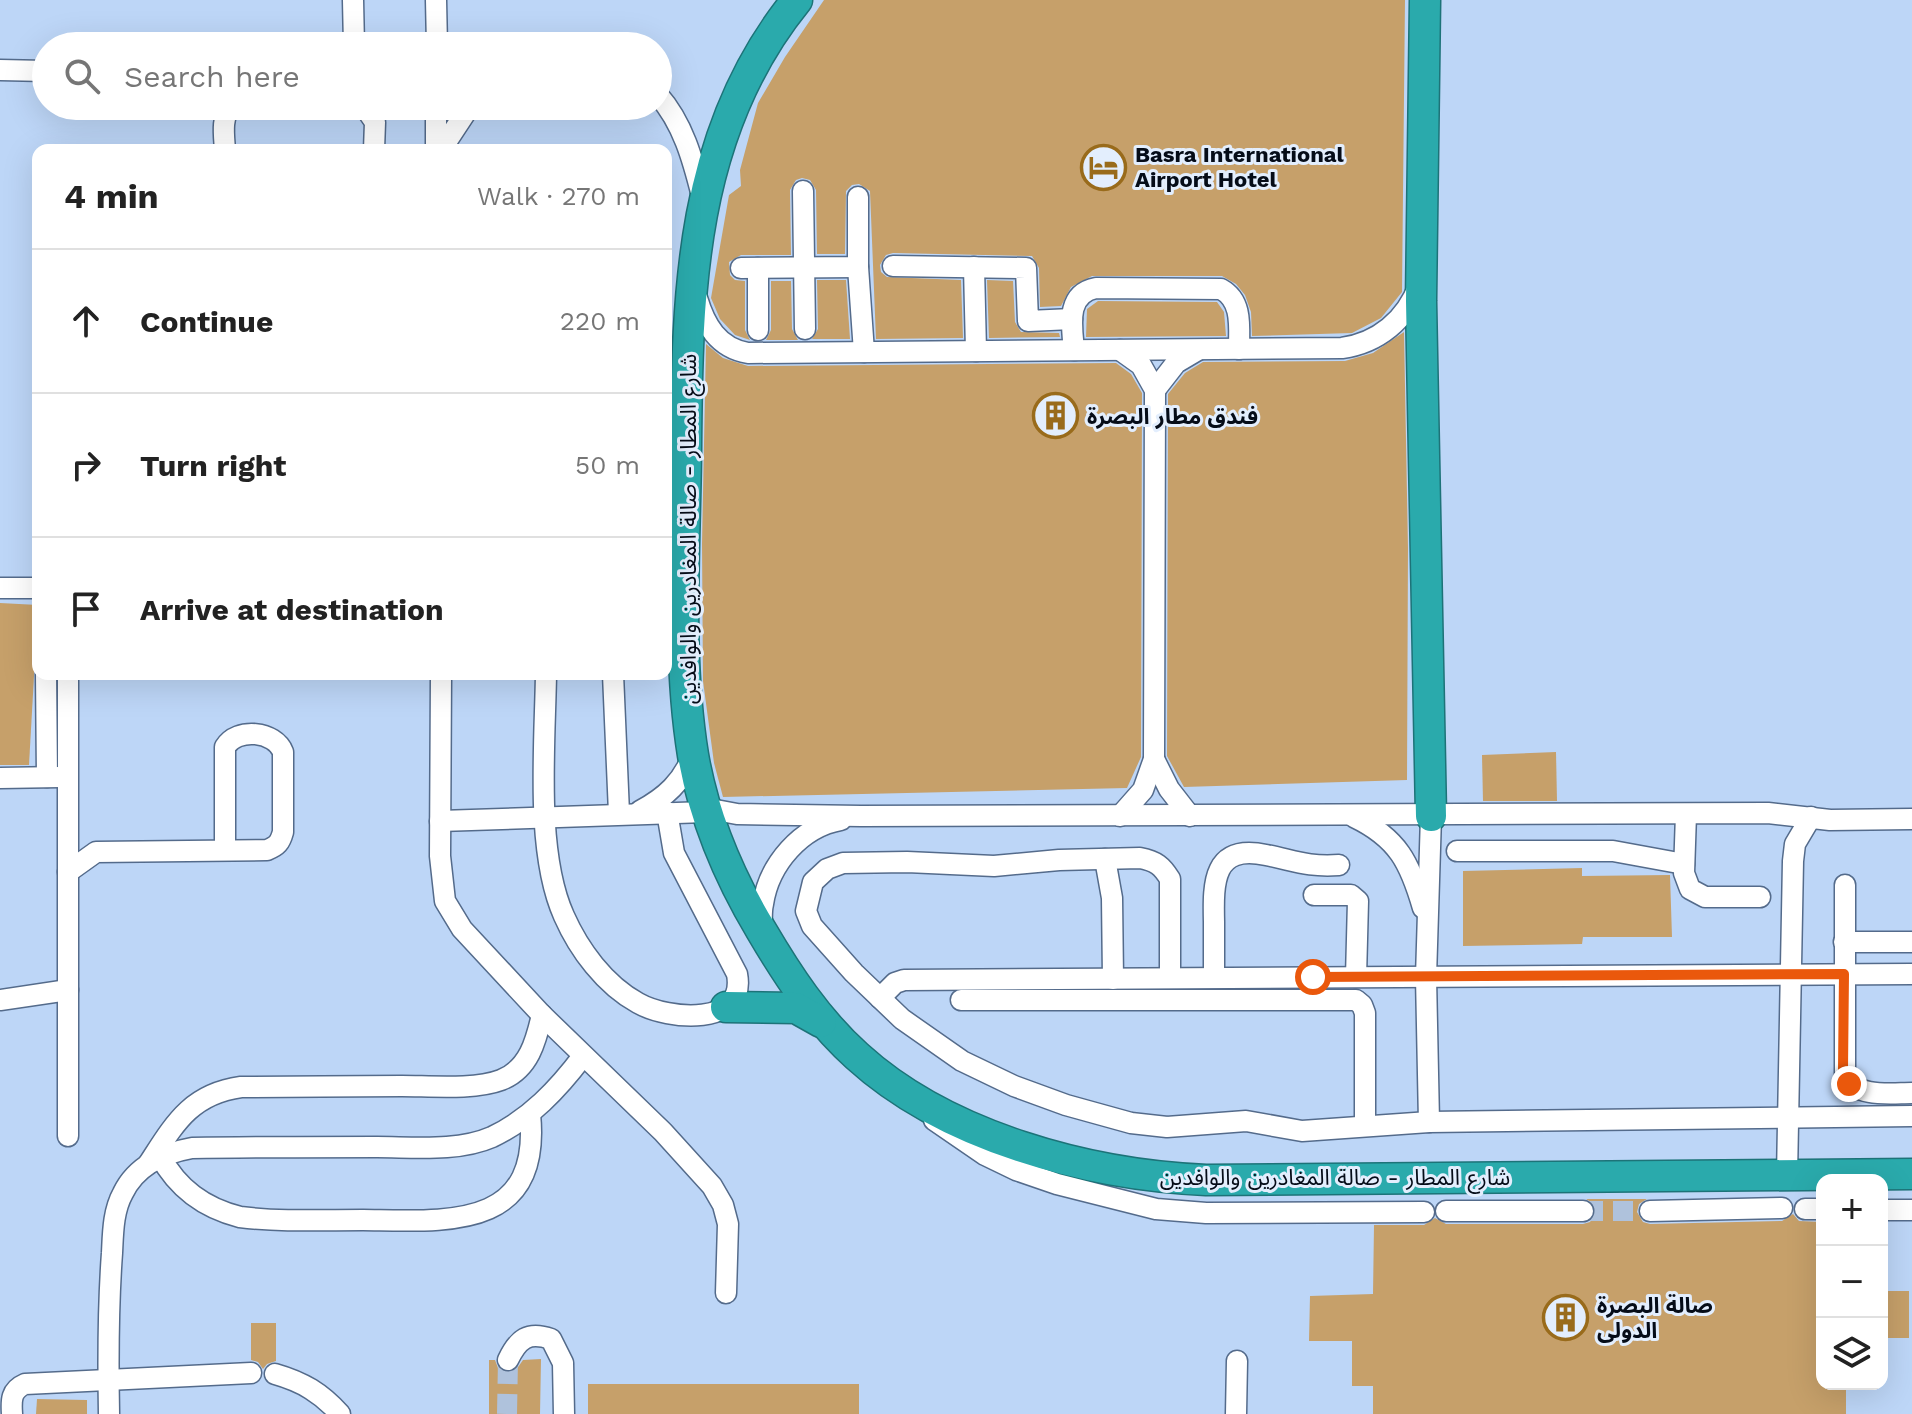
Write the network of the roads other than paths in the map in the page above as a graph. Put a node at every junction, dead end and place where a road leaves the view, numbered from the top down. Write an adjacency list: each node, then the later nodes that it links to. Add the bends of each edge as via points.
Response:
1 (353, 0): 5 (lane)
2 (436, 0): 6 (lane)
3 (797, 0): 20 (highway, شارع المطار - صالة المغادرين والوافدين, via 746,77 727,119)
4 (1425, 0): 26 (highway)
5 (354, 32)
6 (437, 32)
7 (0, 70): 8 (lane)
8 (32, 71)
9 (672, 110): 20 (lane)
10 (224, 120): 14 (lane)
11 (374, 120): 15 (lane)
12 (437, 120): 16 (lane)
13 (460, 120): 17 (lane)
14 (225, 144)
15 (374, 144)
16 (439, 144)
17 (443, 144)
18 (803, 191): 24 (lane)
19 (858, 197): 22 (lane)
20 (703, 201): 25 (highway, شارع المطار - صالة المغادرين والوافدين)
21 (893, 266): 23 (lane)
22 (858, 267): 24 (lane); 35 (lane)
23 (974, 267): 27 (lane, via 1026,268 1028,321); 34 (lane)
24 (804, 268): 28 (lane); 29 (lane, via 750,268)
25 (693, 278): 35 (lane, via 705,323 737,351); 44 (highway, شارع المطار - صالة المغادرين والوافدين, via 686,363 684,631)
26 (1421, 279): 31 (lane, via 1399,319 1364,344); 57 (highway)
27 (1072, 319): 31 (lane, via 1077,299 1089,289 1221,289 1237,306); 32 (lane)
28 (805, 329)
29 (758, 330)
30 (1199, 349): 31 (lane); 33 (lane); 36 (lane, via 1176,363)
31 (1239, 349)
32 (1074, 350): 33 (lane); 34 (lane)
33 (1120, 350): 36 (lane, via 1141,365)
34 (976, 351): 35 (lane)
35 (864, 352)
36 (1155, 390): 45 (lane)
37 (0, 588): 38 (lane)
38 (32, 588)
39 (46, 680): 46 (lane)
40 (68, 680): 47 (lane)
41 (441, 680): 61 (lane)
42 (546, 680): 58 (lane)
43 (614, 680): 51 (lane)
44 (693, 755): 49 (highway, شارع المطار - صالة المغادرين والوافدين); 51 (lane, via 673,790)
45 (1154, 759): 54 (lane, via 1143,790); 55 (lane)
46 (47, 777): 47 (lane); 48 (lane)
47 (68, 777): 62 (lane)
48 (0, 778)
49 (706, 810): 50 (lane); 53 (lane); 74 (highway, شارع المطار - صالة المغادرين والوافدين, via 731,876)
50 (667, 812): 51 (lane); 89 (lane, via 674,853 737,974 735,998)
51 (629, 813): 58 (lane)
52 (1686, 814): 57 (lane); 59 (lane); 67 (lane)
53 (861, 816): 54 (lane); 74 (lane, via 833,821 786,853 762,904)
54 (1120, 816): 55 (lane)
55 (1190, 816): 56 (lane)
56 (1350, 816): 57 (lane); 73 (lane, via 1374,827 1402,855)
57 (1431, 816): 73 (lane)
58 (545, 817): 61 (lane); 89 (lane, via 555,894 571,931 602,974 639,1004 657,1010 696,1015)
59 (1811, 817): 60 (lane); 79 (lane, via 1795,844)
60 (1912, 819)
61 (440, 821): 90 (lane, via 442,884 452,915)
62 (68, 829): 65 (lane); 69 (lane)
63 (225, 850): 63 (lane, via 267,850 281,841 283,752 272,736 242,735 225,747); 65 (lane)
64 (1457, 851): 67 (lane, via 1613,851)
65 (96, 852): 69 (lane)
66 (1105, 859): 82 (lane, via 1153,860 1164,868 1170,879); 84 (lane, via 1111,884); 86 (lane, via 994,866 860,862 827,869 808,896 812,926)
67 (1684, 864): 72 (lane, via 1686,881 1697,894)
68 (1339, 865): 83 (lane, via 1299,865 1255,853 1221,865 1214,885)
69 (68, 872): 85 (lane)
70 (1845, 885): 75 (lane)
71 (1314, 895): 80 (lane, via 1351,895 1358,901)
72 (1760, 897)
73 (1428, 928): 81 (lane)
74 (762, 933): 91 (highway, شارع المطار - صالة المغادرين والوافدين, via 790,978)
75 (1844, 942): 76 (lane); 77 (lane)
76 (1912, 942)
77 (1844, 974): 78 (lane); 79 (lane); 94 (lane, via 1849,1084 1863,1091)
78 (1912, 974)
79 (1790, 975): 81 (lane); 97 (lane)
80 (1356, 977): 81 (lane); 83 (lane)
81 (1426, 977): 98 (lane)
82 (1170, 978): 83 (lane); 84 (lane)
83 (1214, 978)
84 (1113, 979): 86 (lane, via 904,980)
85 (68, 990): 87 (lane); 100 (lane)
86 (880, 998): 99 (lane, via 930,1039 988,1075 1131,1123 1167,1127 1246,1121 1302,1131)
87 (0, 1000)
88 (961, 1000): 99 (lane, via 1356,1000 1365,1013)
89 (726, 1007): 91 (highway, via 796,1008)
90 (542, 1015): 92 (lane); 101 (lane, via 530,1055 503,1079 435,1086 224,1089 194,1104)
91 (839, 1037): 93 (highway, شارع المطار - صالة المغادرين والوافدين)
92 (583, 1056): 95 (lane); 111 (lane, via 712,1186 728,1224)
93 (895, 1086): 103 (highway, شارع المطار - صالة المغادرين والوافدين, via 1014,1144 1111,1171 1162,1178); 110 (lane, via 940,1126 985,1155 1057,1184 1156,1209)
94 (1912, 1093)
95 (530, 1114): 101 (lane, via 470,1144 192,1148); 101 (lane, via 531,1153 515,1188 483,1211 447,1221 240,1217 192,1196)
96 (1912, 1116): 97 (lane)
97 (1787, 1118): 98 (lane); 103 (lane)
98 (1429, 1122): 99 (lane)
99 (1365, 1125)
100 (68, 1136)
101 (154, 1161): 116 (lane, via 132,1178 116,1209 107,1312)
102 (1912, 1174): 103 (highway, شارع المطار - صالة المغادرين والوافدين)
103 (1787, 1176)
104 (1782, 1208): 109 (lane)
105 (1888, 1210): 106 (lane)
106 (1912, 1210)
107 (1446, 1211): 108 (lane)
108 (1583, 1211)
109 (1650, 1211)
110 (1424, 1212)
111 (726, 1293)
112 (508, 1360): 120 (lane, via 524,1339 551,1339 563,1363)
113 (1237, 1361): 121 (lane)
114 (251, 1373): 116 (lane)
115 (275, 1374): 119 (lane, via 300,1381)
116 (109, 1380): 117 (lane, via 25,1384 12,1395); 118 (lane)
117 (12, 1414)
118 (109, 1414)
119 (340, 1414)
120 (564, 1414)
121 (1236, 1414)

